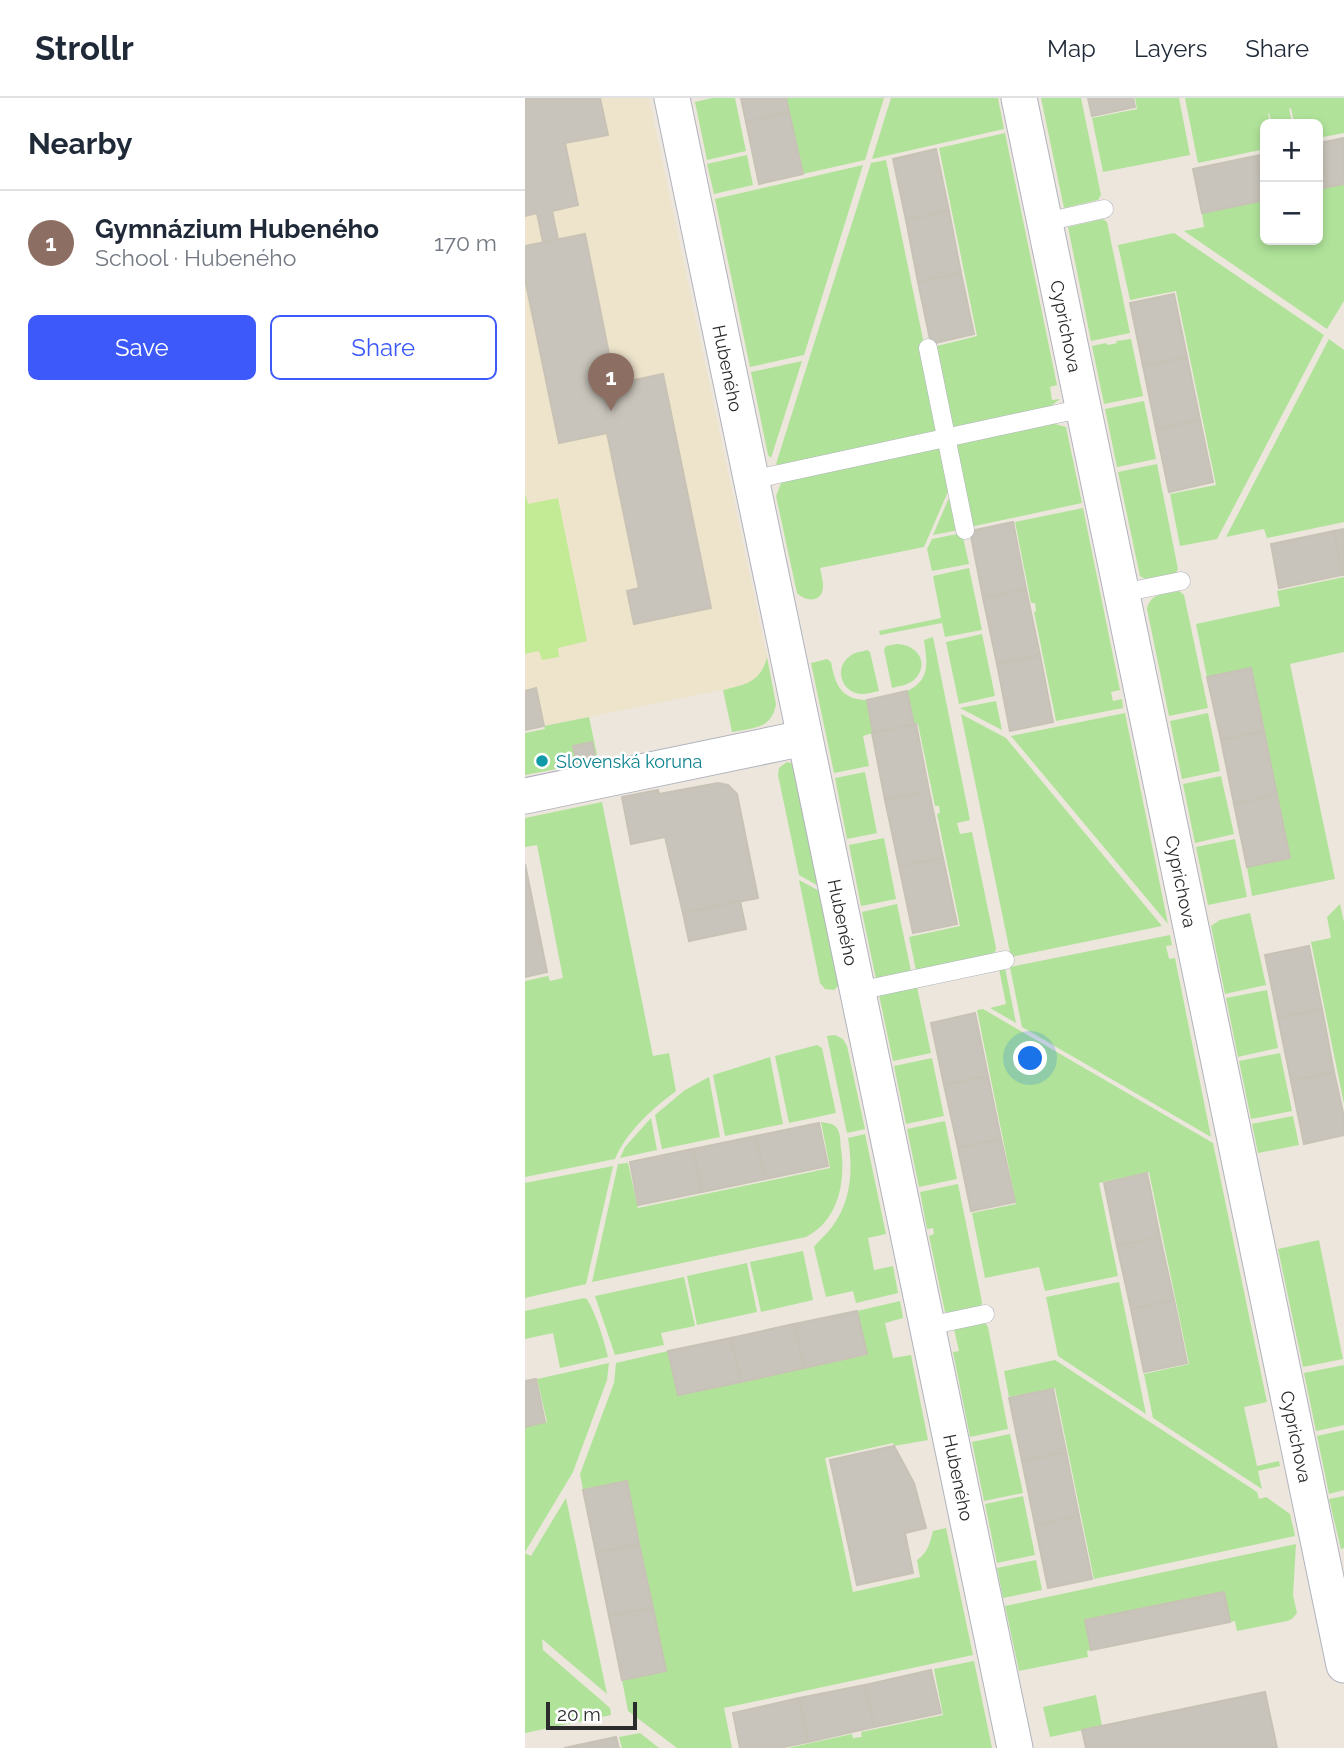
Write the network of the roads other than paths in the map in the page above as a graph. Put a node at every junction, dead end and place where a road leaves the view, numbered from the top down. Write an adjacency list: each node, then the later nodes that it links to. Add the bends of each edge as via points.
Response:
1 (672, 98): 8 (street, Hubeného)
2 (1020, 98): 4 (street, Cyprichova)
3 (1104, 209): 4 (lane)
4 (1045, 222): 6 (street, Cyprichova)
5 (928, 348): 7 (lane)
6 (1084, 408): 7 (lane); 11 (street, Cyprichova)
7 (946, 438): 8 (lane); 9 (lane)
8 (751, 480): 12 (street, Hubeného, via 788,615)
9 (964, 530)
10 (1181, 581): 11 (lane)
11 (1122, 593): 18 (street, Cyprichova)
12 (804, 738): 13 (street); 15 (street, Hubeného)
13 (525, 796)
14 (1005, 960): 15 (lane)
15 (857, 991): 17 (street, Hubeného)
16 (985, 1314): 17 (lane)
17 (928, 1326): 19 (street, Hubeného)
18 (1344, 1665)
19 (1015, 1748)

